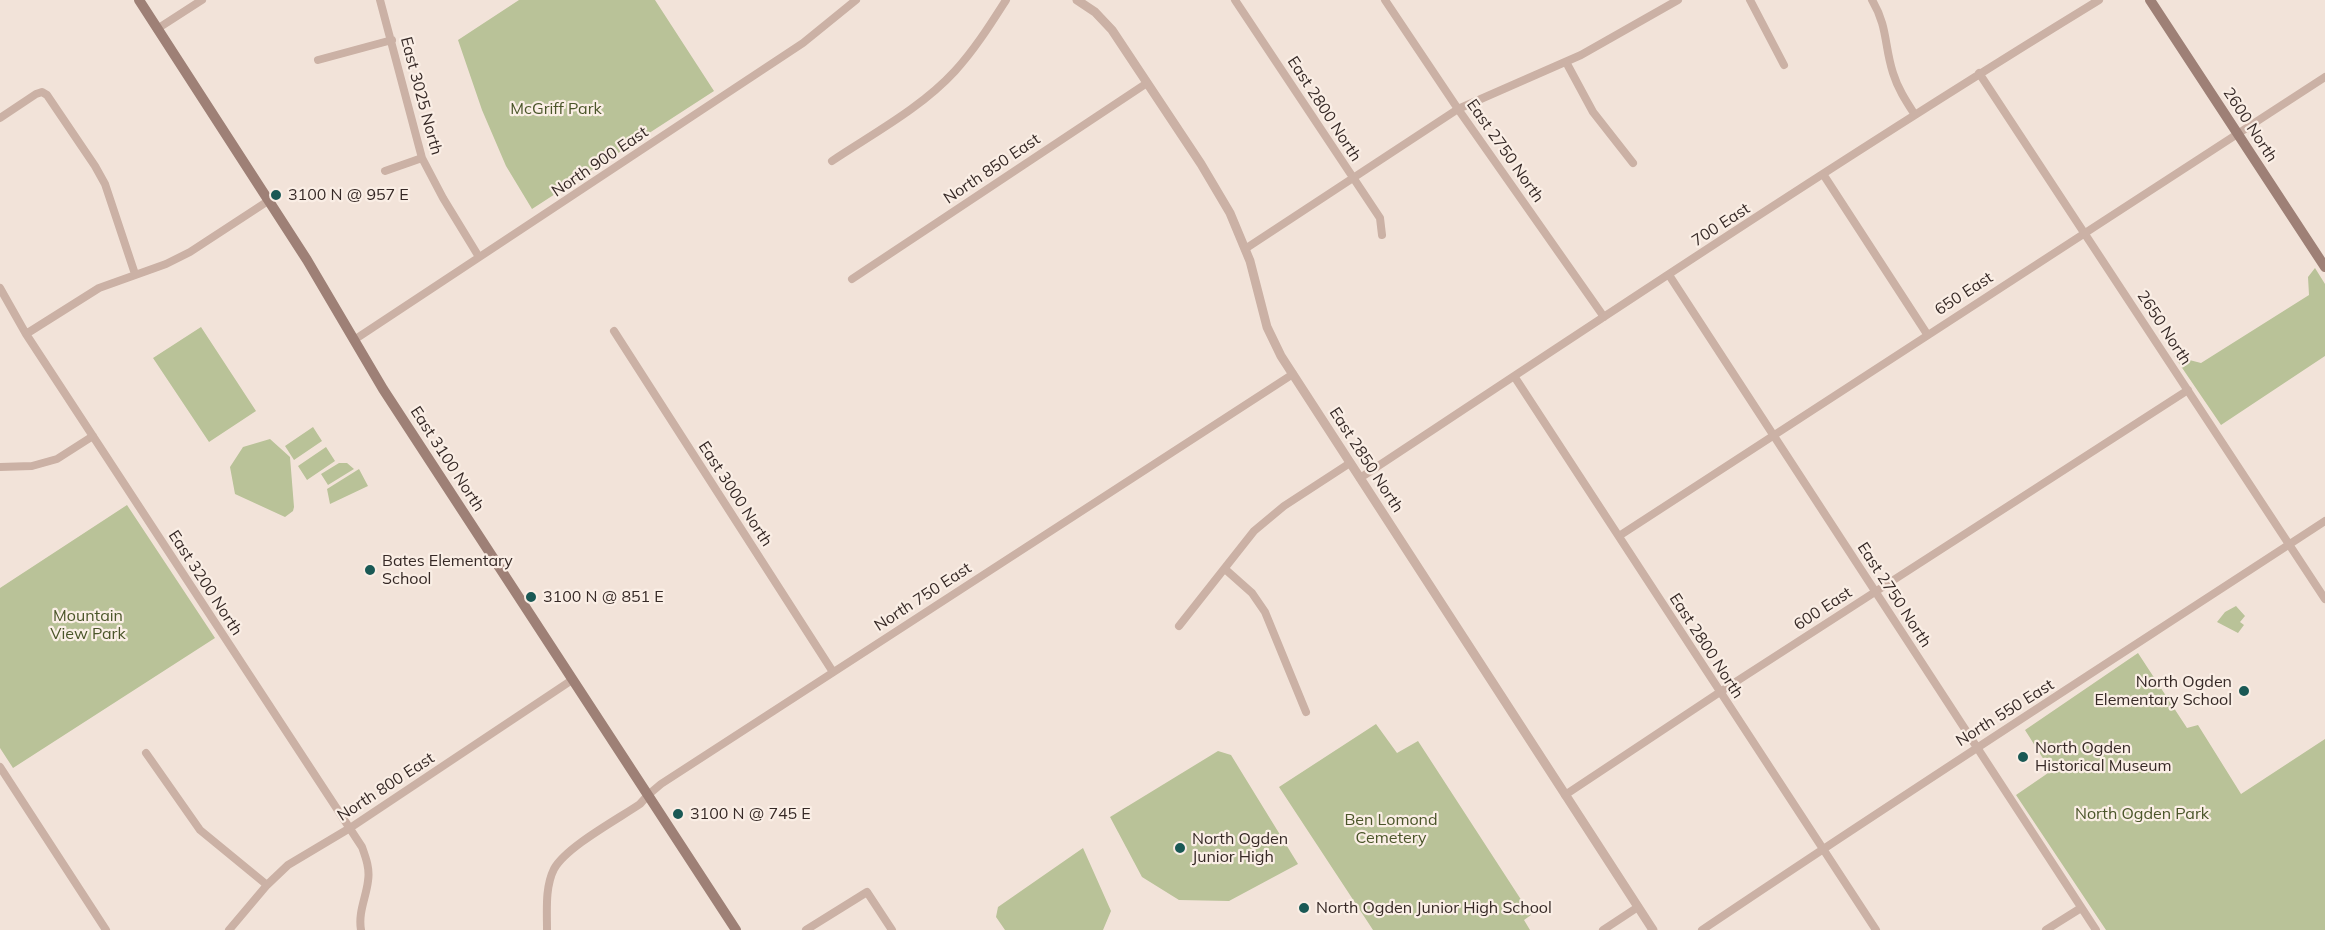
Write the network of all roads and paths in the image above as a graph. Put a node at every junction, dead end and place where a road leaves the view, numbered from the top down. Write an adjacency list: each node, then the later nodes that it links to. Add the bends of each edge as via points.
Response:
1 (139, 0): 14 (main road, East 3100 North)
2 (202, 0): 14 (street)
3 (380, 0): 15 (street, East 3025 North)
4 (856, 0): 36 (street, North 900 East, via 804,43)
5 (1006, 0): 27 (street, via 954,72 914,107)
6 (1077, 0): 21 (street, East 2850 North, via 1112,30)
7 (1235, 0): 31 (street, East 2800 North)
8 (1385, 0): 22 (street, East 2750 North)
9 (1678, 0): 17 (street)
10 (1750, 0): 18 (street)
11 (1872, 0): 23 (street, via 1884,26 1900,94)
12 (2099, 0): 19 (street, 700 East)
13 (2150, 0): 25 (main road, 2600 North)
14 (157, 29): 32 (main road, East 3100 North)
15 (392, 40): 16 (street); 26 (street, East 3025 North)
16 (318, 60)
17 (1566, 62): 22 (street); 28 (street, via 1593,112)
18 (1784, 65)
19 (1979, 73): 23 (street, 700 East); 33 (street, 2650 North)
20 (2325, 77): 25 (street, 650 East)
21 (1147, 82): 35 (street, East 2850 North, via 1214,183); 40 (street, North 850 East)
22 (1458, 109): 31 (street); 42 (street, East 2750 North)
23 (1915, 115): 30 (street, 700 East)
24 (0, 118): 38 (street, via 42,92 47,95 103,181)
25 (2237, 133): 33 (street, 650 East); 37 (main road, 2600 North)
26 (422, 158): 29 (street); 36 (street, East 3025 North)
27 (832, 161)
28 (1633, 164)
29 (386, 171)
30 (1823, 174): 39 (street, 700 East); 45 (street)
31 (1353, 177): 34 (street, East 2800 North, via 1380,218); 35 (street)
32 (268, 201): 38 (street, via 190,252); 46 (main road, East 3100 North)
33 (2084, 233): 45 (street, 650 East); 49 (street, 2650 North)
34 (1382, 236)
35 (1245, 249): 47 (street, East 2850 North, via 1271,337)
36 (480, 257): 46 (street, North 900 East)
37 (2325, 267)
38 (135, 274): 44 (street, via 91,292)
39 (1669, 275): 42 (street, 700 East); 50 (street, East 2750 North)
40 (852, 279)
41 (0, 288): 44 (street, East 3200 North)
42 (1604, 316): 48 (street, 700 East)
43 (614, 331): 62 (street, East 3000 North)
44 (26, 334): 51 (street, East 3200 North)
45 (1928, 334): 50 (street, 650 East)
46 (354, 340): 63 (main road, East 3100 North)
47 (1293, 374): 52 (street, East 2850 North); 62 (street, North 750 East)
48 (1514, 376): 54 (street, 700 East); 56 (street, East 2800 North)
49 (2188, 390): 57 (street, 2650 North); 59 (street, 600 East)
50 (1774, 434): 56 (street, 650 East); 59 (street, East 2750 North)
51 (93, 436): 53 (street, via 57,459 32,466); 71 (street, East 3200 North)
52 (1350, 463): 54 (street, East 2850 North); 58 (street, via 1284,506 1254,531)
53 (0, 467)
54 (1360, 478): 70 (street, East 2850 North)
55 (2325, 521): 57 (street, North 550 East)
56 (1619, 536): 64 (street, East 2800 North)
57 (2289, 545): 60 (street, 2650 North); 66 (street, North 550 East)
58 (1225, 569): 61 (street); 65 (street, via 1265,612)
59 (1875, 591): 64 (street, 600 East); 66 (street, East 2750 North)
60 (2325, 599)
61 (1179, 626)
62 (833, 672): 69 (street, North 750 East)
63 (572, 681): 69 (main road, East 3100 North); 71 (street, North 800 East)
64 (1720, 692): 70 (street, 600 East); 72 (street, East 2800 North)
65 (1306, 712)
66 (1977, 746): 72 (street, North 550 East); 75 (street, East 2750 North)
67 (146, 753): 73 (street, via 200,830)
68 (0, 767): 76 (street)
69 (648, 795): 79 (street, North 750 East, via 561,859 551,879); 80 (main road, East 3100 North)
70 (1565, 795): 74 (street, East 2850 North)
71 (350, 828): 73 (street, North 800 East, via 288,865); 78 (street, East 3200 North, via 368,863)
72 (1823, 849): 85 (street, North 550 East); 86 (street, East 2800 North)
73 (267, 885): 77 (street, North 800 East)
74 (1638, 907): 83 (street); 84 (street, East 2850 North)
75 (2081, 908): 87 (street); 88 (street, East 2750 North)
76 (106, 930)
77 (230, 930)
78 (360, 930)
79 (547, 930)
80 (736, 930)
81 (806, 930): 82 (street, via 867,892)
82 (892, 930)
83 (1603, 930)
84 (1653, 930)
85 (1702, 930)
86 (1876, 930)
87 (2046, 930)
88 (2096, 930)

